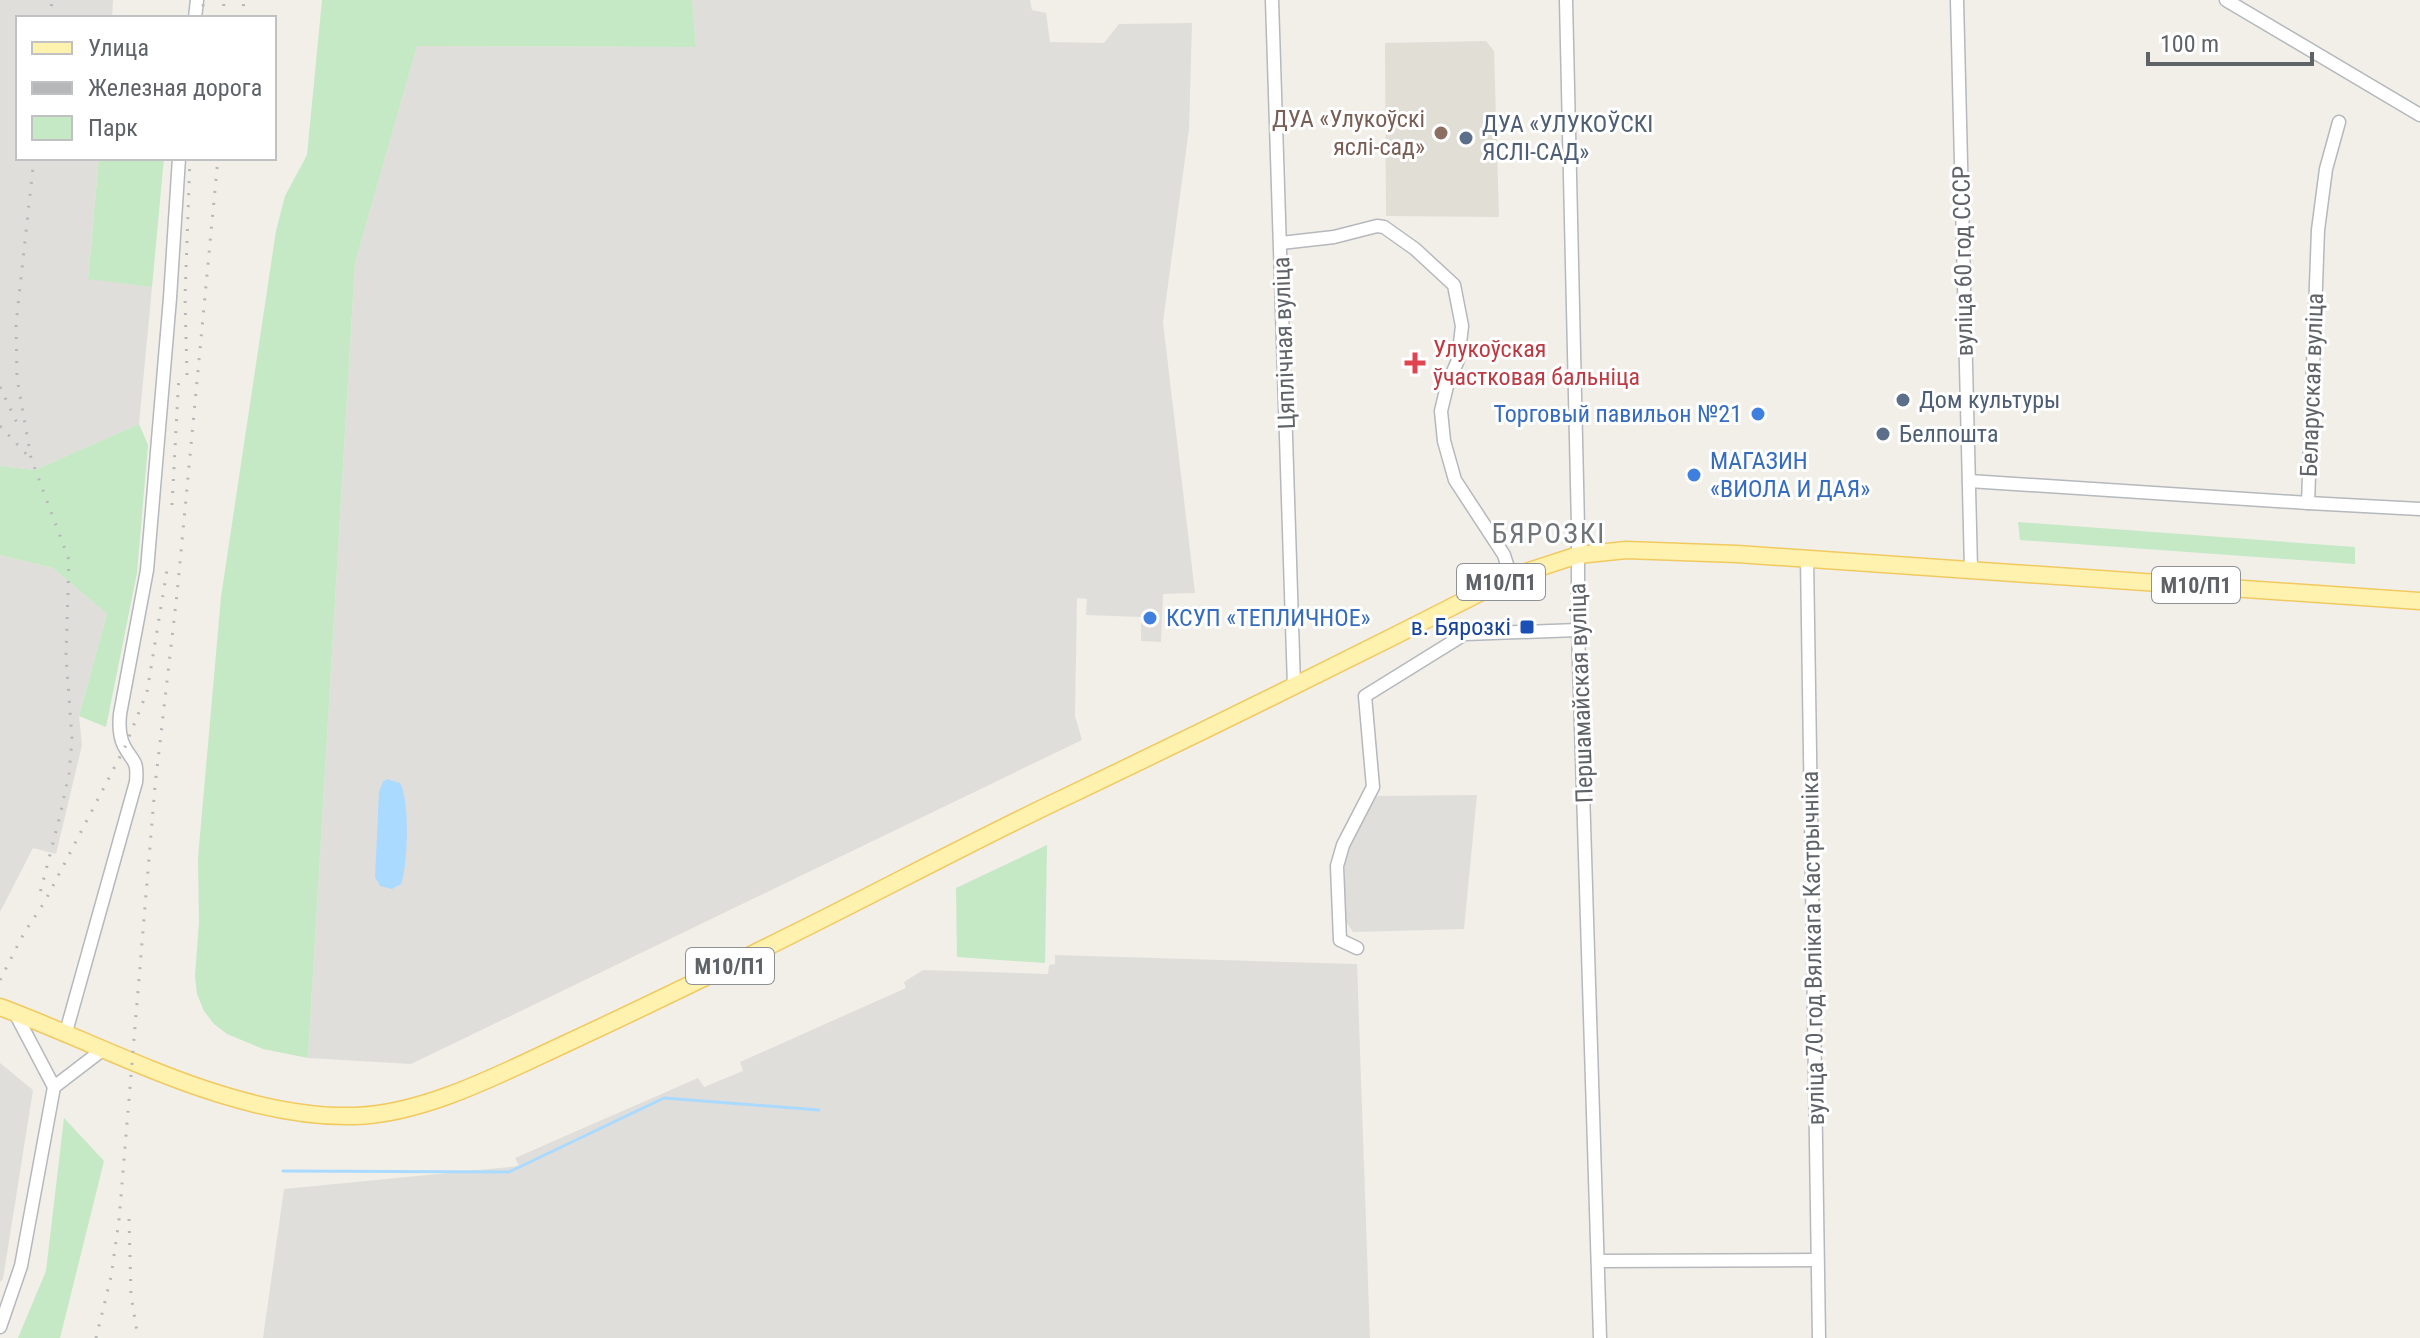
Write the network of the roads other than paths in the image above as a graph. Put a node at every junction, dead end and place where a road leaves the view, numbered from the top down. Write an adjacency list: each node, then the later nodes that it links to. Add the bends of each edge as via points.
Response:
1 (1272, 0): 8 (street, Цяплічная вуліца)
2 (1566, 0): 12 (street, Першамайская вуліца)
3 (1957, 0): 9 (street, вуліца 60 год СССР)
4 (2226, 0): 5 (street)
5 (2420, 115)
6 (2339, 122): 10 (street, Беларуская вуліца, via 2318,230)
7 (179, 160): 21 (street, via 147,570 119,727 134,757 136,782)
8 (1281, 243): 15 (street, via 1384,227 1454,285 1462,326 1458,360 1441,411 1444,441 1455,480 1504,555); 18 (street, Цяплічная вуліца)
9 (1969, 481): 10 (street, Беларуская вуліца); 14 (street, вуліца 60 год СССР)
10 (2308, 503): 11 (street)
11 (2420, 509)
12 (1578, 555): 13 (main road, М10/П1, via 1626,550); 15 (main road, М10/П1); 17 (street, Першамайская вуліца)
13 (1807, 558): 14 (main road, М10/П1); 24 (street, вуліца 70 год Вялікага Кастрычніка)
14 (1971, 569): 16 (main road, М10/П1)
15 (1511, 577): 18 (main road, М10/П1)
16 (2420, 601)
17 (1578, 630): 19 (street, via 1465,634 1365,696 1373,787 1337,866 1340,940); 25 (street, Першамайская вуліца)
18 (1294, 686): 22 (main road, М10/П1, via 687,987 511,1069 394,1113 341,1116 282,1109)
19 (1357, 948)
20 (8, 1010): 21 (main road, М10/П1); 23 (street)
21 (66, 1032): 22 (main road, М10/П1)
22 (101, 1051): 23 (street)
23 (54, 1087): 26 (street, via 21,1266)
24 (1817, 1260): 25 (street); 28 (street, вуліца 70 год Вялікага Кастрычніка)
25 (1599, 1261): 27 (street, Першамайская вуліца)
26 (0, 1327)
27 (1600, 1338)
28 (1819, 1338)

